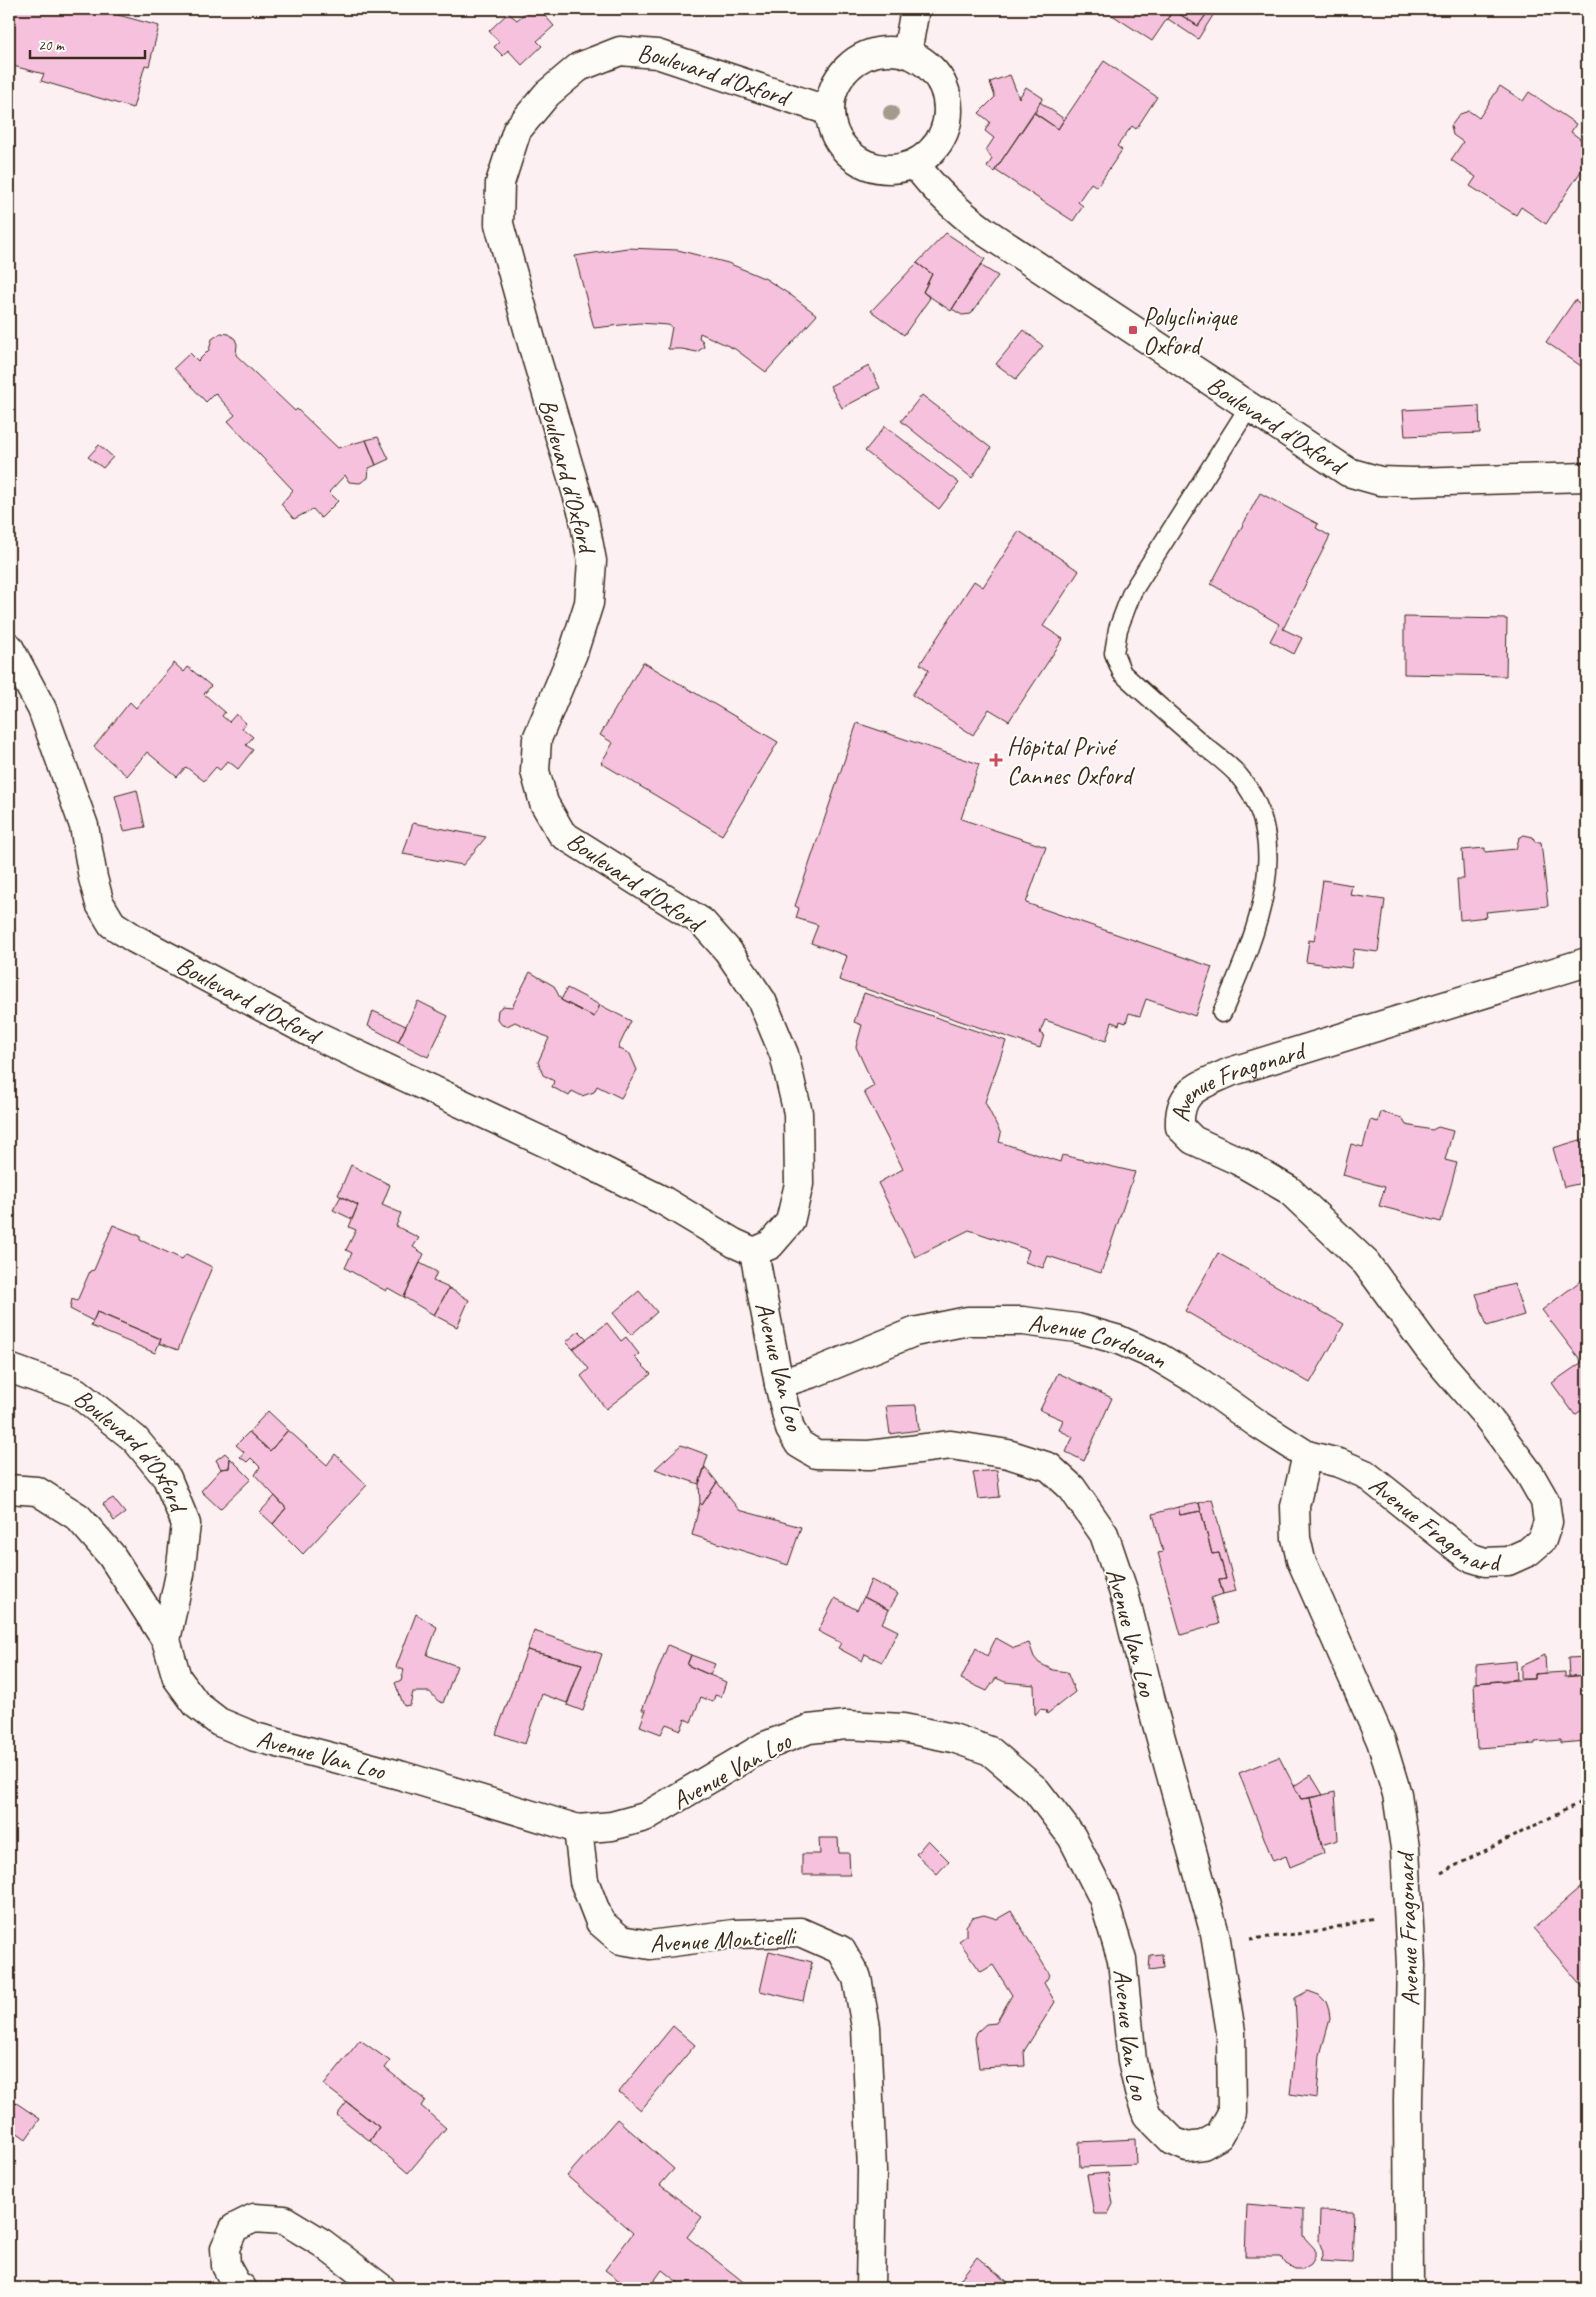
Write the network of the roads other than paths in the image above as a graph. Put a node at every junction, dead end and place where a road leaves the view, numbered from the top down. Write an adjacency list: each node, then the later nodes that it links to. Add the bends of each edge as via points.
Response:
1 (915, 9): 2 (street)
2 (907, 52): 3 (street, via 869,53 853,62 831,93); 4 (street, via 925,62 940,77 948,96 949,116 943,136 931,153)
3 (829, 112): 4 (street, via 838,140 858,161 876,168 896,169); 10 (street, Boulevard d'Oxford, via 657,54 620,51 580,67 547,94 517,130 500,183 500,224 532,347 582,514 592,561 589,603 537,739 535,771 544,803 562,834 702,922 728,951 762,1001 784,1054 798,1113 799,1184 790,1222 770,1245)
4 (915, 164): 5 (street, Boulevard d'Oxford, via 954,209 984,231)
5 (1249, 407): 6 (street, Boulevard d'Oxford, via 1348,472 1380,481); 9 (lane, via 1132,592 1118,629 1114,653 1122,673 1239,776 1256,802 1264,829 1266,885 1261,916)
6 (1587, 477)
7 (9, 647): 10 (street, Boulevard d'Oxford, via 42,709 84,826 100,904 112,924 311,1033 594,1166)
8 (1587, 962): 13 (street, Avenue Fragonard, via 1230,1072 1196,1088 1184,1098 1179,1112 1180,1127 1193,1140 1239,1161 1289,1190 1366,1264 1428,1348 1485,1414 1529,1473 1545,1501 1548,1522 1542,1540 1528,1552 1508,1561 1485,1562 1469,1557 1365,1474)
9 (1222, 1014)
10 (754, 1252): 12 (street, Avenue Van Loo)
11 (9, 1368): 15 (street, Boulevard d'Oxford, via 76,1392 135,1439 167,1478 186,1524 180,1574)
12 (779, 1384): 13 (street, Avenue Cordouan, via 914,1332 968,1321 1023,1321 1077,1328 1119,1340 1158,1357 1198,1380); 16 (street, Avenue Van Loo, via 790,1429 800,1444 816,1454 869,1455 950,1445 1008,1454 1049,1468 1072,1488 1104,1534 1124,1593 1216,1942 1231,2032 1232,2113 1219,2136 1203,2145 1187,2147 1173,2141 1147,2115 1138,2092 1132,2061 1122,1960 1103,1898 1072,1837 1036,1790 990,1751 953,1738 903,1728 846,1725 808,1729 766,1746 645,1817 612,1826)
13 (1307, 1455): 20 (street, Avenue Fragonard, via 1295,1506 1296,1538 1301,1560 1381,1741 1397,1794 1405,1848 1411,1965)
14 (9, 1488): 15 (street, via 37,1491 78,1517 110,1555)
15 (166, 1640): 16 (street, Avenue Van Loo, via 177,1678 197,1705 219,1722 255,1737 403,1776)
16 (578, 1829): 19 (street, Avenue Monticelli, via 587,1889 600,1922 621,1940 650,1945 734,1934 800,1932 841,1950 857,1978 866,2027 872,2172)
17 (242, 2288): 18 (street, via 226,2266 225,2248 234,2228 254,2218 284,2220 322,2243)
18 (381, 2288)
19 (870, 2288)
20 (1409, 2288)

